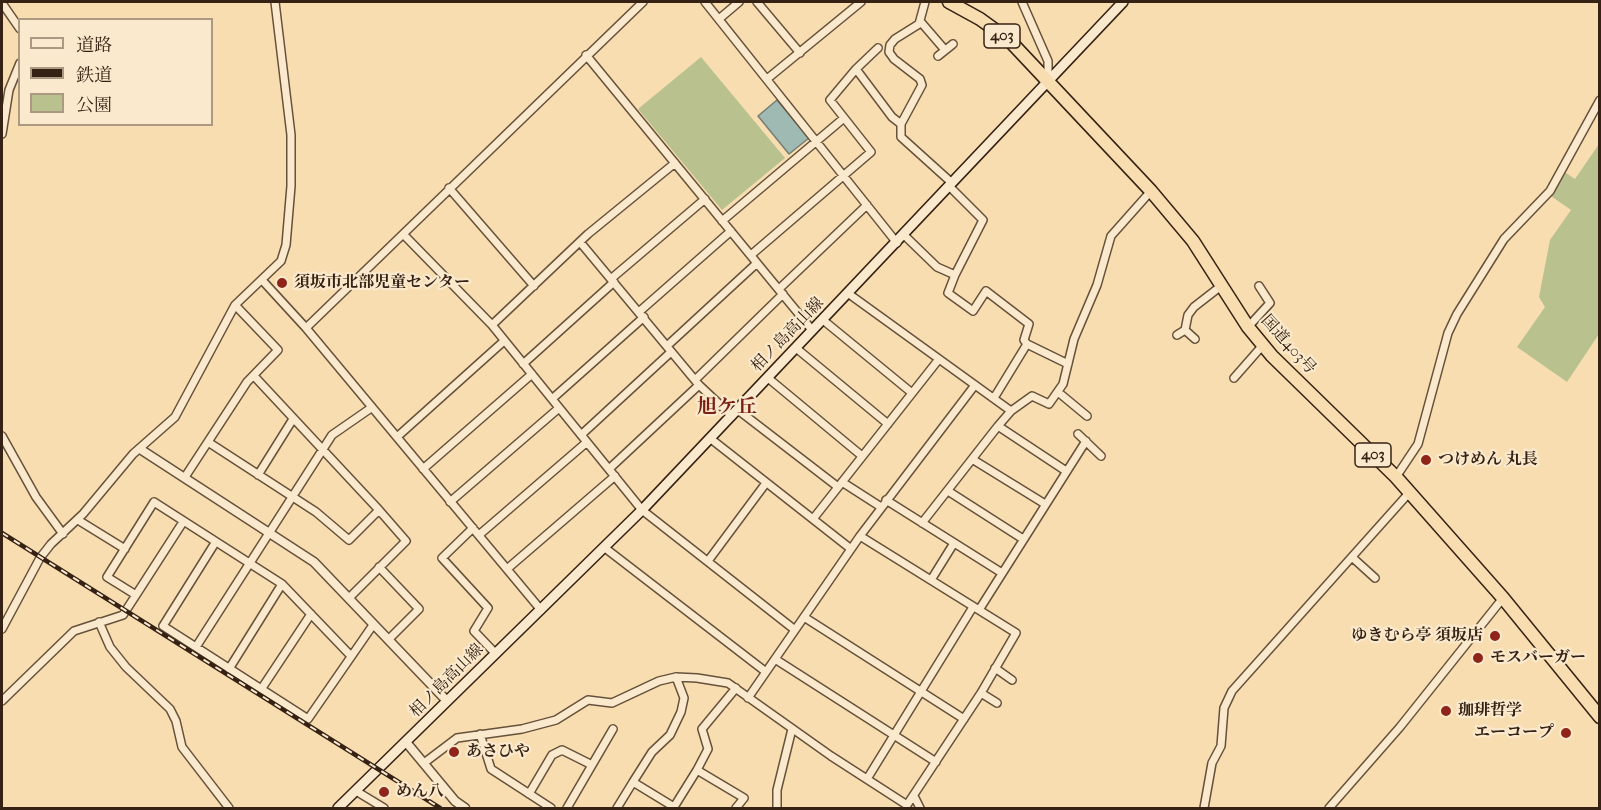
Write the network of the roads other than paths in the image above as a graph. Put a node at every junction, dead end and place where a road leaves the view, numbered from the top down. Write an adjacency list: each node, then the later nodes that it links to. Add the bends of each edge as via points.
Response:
1 (275, 2): 48 (street, via 291,135 291,186 281,261)
2 (643, 2): 21 (street)
3 (705, 2): 14 (street)
4 (739, 2): 14 (street)
5 (757, 2): 20 (street)
6 (861, 2): 20 (street)
7 (925, 2): 15 (street)
8 (949, 2): 26 (highway, 国道403号 / 403, via 1009,40)
9 (1022, 2): 26 (street, via 1048,61)
10 (1109, 2): 13 (street)
11 (1123, 2): 13 (main road, 相ノ島高山線)
12 (2, 3): 16 (street)
13 (1116, 10): 26 (main road, 相ノ島高山線)
14 (718, 19): 25 (street)
15 (920, 21): 19 (street); 29 (street, via 890,45 894,59 920,79 922,85)
16 (18, 26)
17 (953, 44): 19 (street)
18 (878, 48): 24 (street)
19 (945, 50): 22 (street)
20 (800, 53): 25 (street)
21 (586, 56): 32 (street); 35 (street)
22 (938, 56)
23 (18, 68): 30 (street, via 9,90)
24 (856, 69): 28 (street, via 830,100); 29 (street)
25 (767, 79): 31 (street)
26 (1048, 80): 34 (main road, 相ノ島高山線); 36 (highway, 国道403号 / 403)
27 (1599, 100): 110 (street, via 1550,191 1504,239 1457,314 1448,333 1418,444)
28 (844, 118): 31 (street); 33 (street, via 871,152)
29 (901, 124): 34 (street, via 901,137)
30 (2, 134)
31 (815, 141): 33 (street); 39 (street)
32 (675, 163): 37 (street); 43 (street)
33 (843, 174): 38 (street); 45 (street)
34 (950, 184): 42 (main road, 相ノ島高山線); 47 (street, via 983,220)
35 (449, 189): 41 (street); 50 (street)
36 (1151, 191): 51 (highway, 国道403号 / 403, via 1193,241); 72 (street, via 1111,236)
37 (705, 199): 39 (street); 49 (street)
38 (867, 205): 44 (street); 53 (street)
39 (723, 221): 40 (street)
40 (731, 231): 45 (street); 56 (street)
41 (404, 235): 58 (street); 60 (street)
42 (904, 235): 44 (main road, 相ノ島高山線); 47 (street, via 937,267)
43 (580, 242): 49 (street); 50 (street)
44 (897, 243): 54 (main road, 相ノ島高山線)
45 (751, 255): 46 (street)
46 (757, 263): 53 (street); 68 (street)
47 (955, 275): 66 (street, via 946,296 973,310 986,291 1029,324 1024,340)
48 (262, 280): 55 (street); 60 (street)
49 (613, 280): 56 (street); 71 (street)
50 (534, 286): 58 (street)
51 (1221, 286): 59 (highway, 国道403号 / 403); 62 (street, via 1194,307)
52 (1259, 286): 59 (street, via 1270,303)
53 (781, 292): 61 (street); 77 (street)
54 (849, 294): 57 (main road, 相ノ島高山線); 70 (street)
55 (235, 305): 74 (street, via 278,350); 99 (street, via 175,417)
56 (642, 314): 68 (street); 82 (street)
57 (823, 320): 61 (main road, 相ノ島高山線); 80 (street)
58 (492, 325): 65 (street)
59 (1248, 327): 67 (highway, 国道403号 / 403)
60 (306, 328): 83 (street)
61 (812, 330): 69 (main road, 相ノ島高山線)
62 (1185, 330): 63 (street); 64 (street)
63 (1177, 334)
64 (1195, 339)
65 (504, 341): 71 (street); 94 (street)
66 (1028, 344): 72 (street); 81 (street)
67 (1263, 345): 76 (street); 110 (highway, 国道403号 / 403)
68 (670, 348): 77 (street); 92 (street)
69 (796, 348): 75 (main road, 相ノ島高山線); 89 (street)
70 (939, 359): 78 (street); 80 (street)
71 (523, 364): 73 (street)
72 (1068, 364): 79 (street)
73 (532, 374): 82 (street); 104 (street)
74 (254, 375): 88 (street); 97 (street)
75 (768, 378): 86 (main road, 相ノ島高山線); 101 (street)
76 (1234, 378)
77 (697, 382): 86 (street); 105 (street)
78 (975, 385): 81 (street); 116 (street)
79 (1058, 392): 85 (street, via 1049,404 1032,396); 87 (street)
80 (912, 393): 89 (street)
81 (994, 398): 85 (street)
82 (552, 399): 84 (street)
83 (371, 408): 94 (street); 100 (street, via 332,435)
84 (559, 408): 92 (street); 117 (street)
85 (1011, 411): 90 (street)
86 (735, 413): 95 (main road, 相ノ島高山線); 112 (street)
87 (1087, 416)
88 (293, 419): 100 (street); 107 (street)
89 (888, 424): 101 (street)
90 (998, 426): 103 (street); 106 (street)
91 (1078, 434): 96 (street)
92 (581, 435): 98 (street)
93 (2, 436): 128 (street, via 36,497)
94 (397, 437): 104 (street)
95 (711, 439): 111 (street); 121 (main road, 相ノ島高山線)
96 (1086, 441): 102 (street); 106 (street)
97 (208, 442): 107 (street); 108 (street)
98 (587, 442): 105 (street); 129 (street)
99 (140, 448): 108 (street); 123 (street)
100 (322, 451): 115 (street); 120 (street)
101 (862, 456): 112 (street)
102 (1101, 456)
103 (972, 459): 113 (street); 118 (street)
104 (423, 469): 117 (street)
105 (609, 469): 109 (street)
106 (1066, 471): 118 (street)
107 (258, 475): 115 (street)
108 (184, 477): 127 (street)
109 (615, 477): 121 (street); 141 (street)
110 (1396, 477): 114 (highway, 国道403号 / 403)
111 (766, 483): 122 (street); 138 (street)
112 (840, 485): 119 (street); 122 (street)
113 (948, 491): 125 (street); 131 (street)
114 (1409, 493): 137 (street); 148 (highway, 国道403号 / 403)
115 (293, 497): 120 (street, via 349,540); 127 (street)
116 (886, 500): 119 (street); 125 (street)
117 (450, 502): 126 (street)
118 (1045, 504): 131 (street)
119 (881, 507): 130 (street)
120 (379, 510): 140 (street, via 406,541)
121 (642, 510): 134 (main road, 相ノ島高山線); 138 (street)
122 (813, 519): 136 (street)
123 (78, 520): 128 (street); 135 (street)
124 (183, 522): 132 (street); 135 (street, via 153,502); 146 (street)
125 (922, 523): 133 (street)
126 (473, 528): 129 (street); 159 (street, via 442,558 488,608 474,631)
127 (270, 531): 139 (street); 147 (street, via 314,562)
128 (63, 534): 155 (street, via 33,568)
129 (479, 535): 141 (street)
130 (860, 536): 136 (street); 144 (street)
131 (1023, 540): 142 (street)
132 (215, 543): 139 (street); 158 (street, via 163,626)
133 (954, 543): 142 (street); 144 (street)
134 (605, 548): 150 (main road, 相ノ島高山線); 164 (street)
135 (125, 549): 146 (street, via 107,577)
136 (851, 549): 152 (street)
137 (1353, 558): 143 (street); 201 (street, via 1232,691 1224,708 1221,746 1212,763)
138 (708, 561): 156 (street)
139 (249, 564): 145 (street); 158 (street)
140 (379, 567): 147 (street); 157 (street, via 419,609)
141 (507, 569): 150 (street)
142 (1002, 573): 149 (street)
143 (1375, 578)
144 (931, 580): 149 (street)
145 (282, 584): 151 (street); 163 (street)
146 (136, 595): 153 (street, via 123,615)
147 (350, 597): 154 (street)
148 (1503, 598): 175 (highway, 国道403号 / 403); 202 (street)
149 (976, 608): 162 (street, via 1016,633); 169 (street)
150 (541, 610): 159 (main road, 相ノ島高山線)
151 (310, 614): 160 (street); 167 (street)
152 (804, 617): 156 (street); 169 (street)
153 (99, 622): 172 (street, via 74,631); 191 (street, via 110,647 170,709 183,747)
154 (373, 625): 157 (street); 160 (street)
155 (2, 629)
156 (795, 630): 161 (street)
157 (389, 639): 173 (street)
158 (196, 647): 163 (street)
159 (496, 654): 173 (main road, 相ノ島高山線)
160 (351, 657): 167 (street, via 308,719)
161 (775, 659): 164 (street); 180 (street)
162 (995, 668): 166 (street); 170 (street)
163 (230, 669): 167 (street)
164 (766, 672): 171 (street)
165 (676, 677): 168 (street, via 714,680); 179 (street, via 612,703 588,700 556,720); 187 (street, via 684,698 681,712 670,735 652,752)
166 (1012, 680)
167 (262, 688)
168 (736, 688): 171 (street); 185 (street, via 702,729 708,749)
169 (921, 692): 176 (street); 180 (street)
170 (981, 693): 174 (street); 176 (street)
171 (748, 698): 178 (street)
172 (2, 701)
173 (447, 702): 181 (main road, 相ノ島高山線)
174 (997, 703)
175 (1599, 717)
176 (964, 719): 182 (street)
177 (613, 729): 184 (street)
178 (792, 729): 186 (street); 199 (street, via 777,790)
179 (480, 734): 183 (street, via 456,738); 189 (street, via 491,769)
180 (894, 735): 182 (street); 186 (street)
181 (406, 742): 183 (street); 188 (main road, 相ノ島高山線)
182 (936, 762): 190 (street)
183 (424, 763): 194 (street)
184 (592, 765): 189 (street, via 562,750 552,756); 196 (street)
185 (697, 770): 187 (street, via 674,807); 198 (street, via 744,798)
186 (867, 779): 190 (street, via 908,805)
187 (633, 782): 197 (street)
188 (356, 791): 192 (main road, 相ノ島高山線); 193 (street)
189 (529, 794): 195 (street)
190 (914, 796): 200 (street)
191 (229, 808)
192 (338, 808)
193 (384, 808)
194 (465, 808)
195 (551, 808)
196 (567, 808)
197 (617, 808)
198 (736, 808)
199 (777, 808)
200 (920, 808)
201 (1204, 808)
202 (1329, 808)

